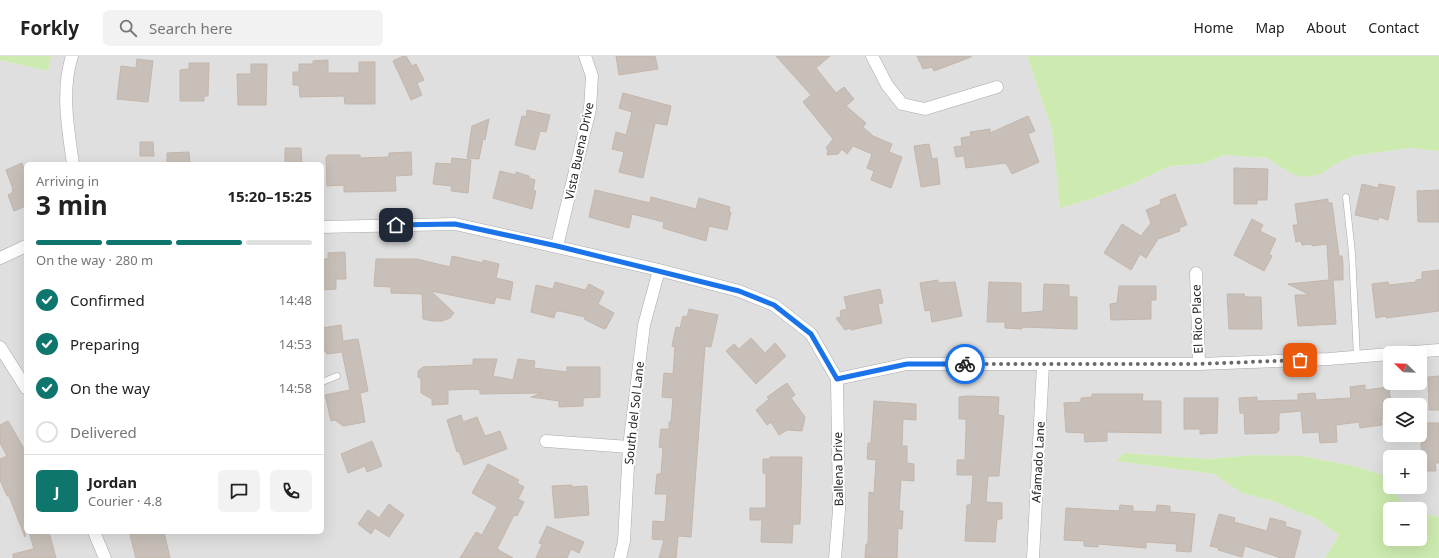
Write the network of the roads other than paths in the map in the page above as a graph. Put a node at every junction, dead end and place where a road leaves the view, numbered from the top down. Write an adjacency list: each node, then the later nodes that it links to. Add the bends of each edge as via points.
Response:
1 (72, 56): 5 (street, via 67,72 67,118)
2 (585, 56): 8 (street, Vista Buena Drive, via 592,76 590,109)
3 (872, 56): 4 (street, via 887,85 902,104 926,109)
4 (997, 87)
5 (73, 162)
6 (1346, 197): 17 (lane, via 1352,253)
7 (324, 227): 8 (street, via 455,224)
8 (557, 246): 11 (street)
9 (24, 247): 10 (street)
10 (0, 258)
11 (659, 270): 21 (street, via 739,291 774,305 811,334); 25 (street, South del Sol Lane, via 644,325)
12 (1196, 273): 18 (street, El Rico Place)
13 (0, 347): 23 (street)
14 (1439, 350): 15 (street)
15 (1427, 351)
16 (1383, 355): 17 (street)
17 (1357, 357): 18 (street)
18 (1199, 364): 19 (street)
19 (1043, 365): 21 (street, via 907,364); 30 (street, Afamado Lane)
20 (337, 376): 22 (lane)
21 (837, 379): 29 (street, Ballena Drive, via 838,510)
22 (324, 381)
23 (24, 385)
24 (546, 441): 25 (street)
25 (629, 447): 28 (street, South del Sol Lane, via 624,541)
26 (95, 534): 27 (street)
27 (105, 558)
28 (620, 558)
29 (835, 558)
30 (1033, 558)

